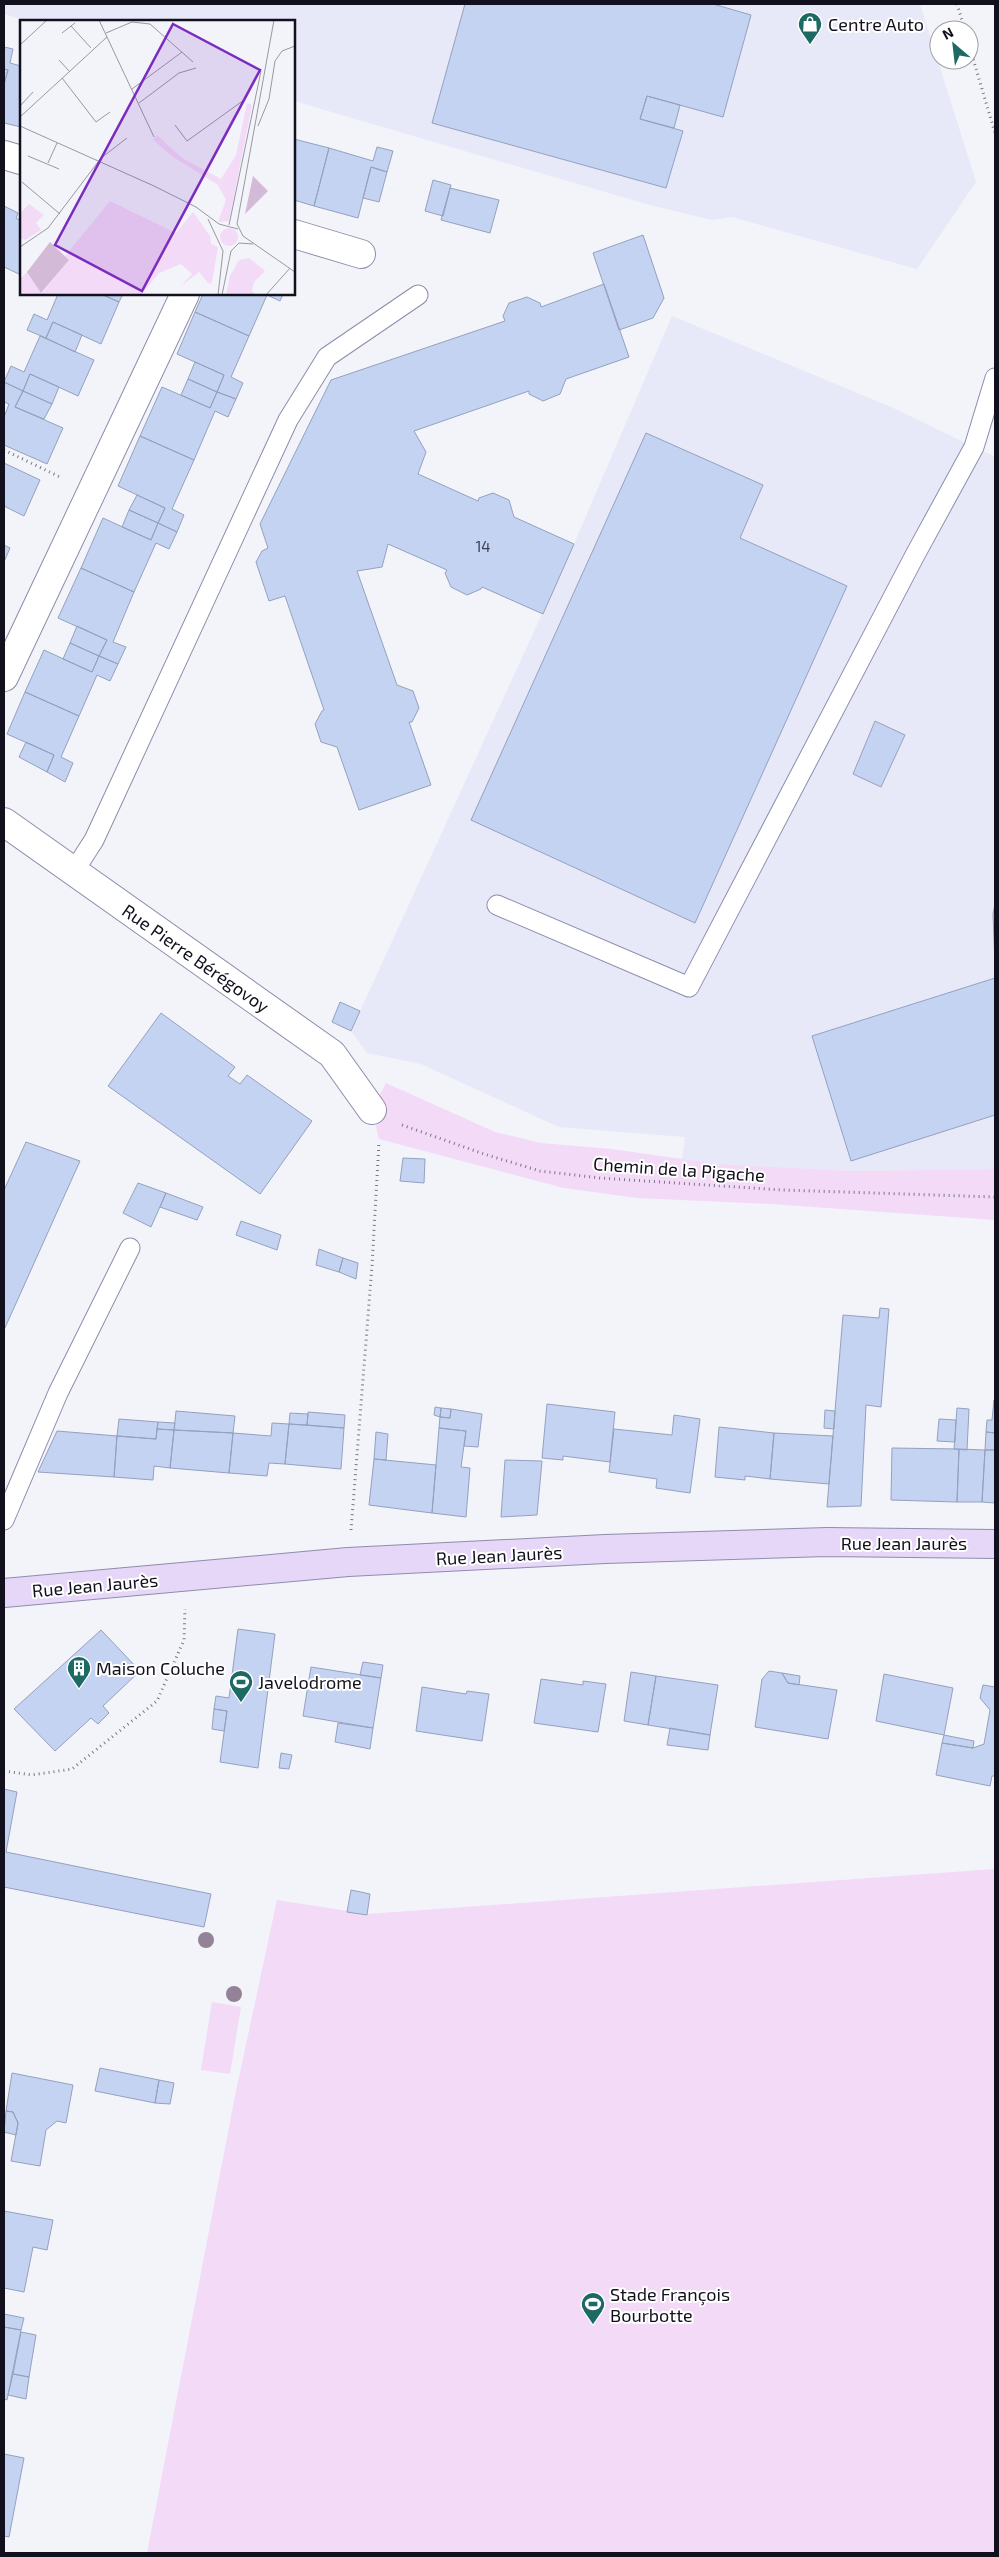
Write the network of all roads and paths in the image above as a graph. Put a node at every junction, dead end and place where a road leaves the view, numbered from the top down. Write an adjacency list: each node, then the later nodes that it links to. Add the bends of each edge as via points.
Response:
1 (957, 4): 2 (path)
2 (961, 20)
3 (976, 70): 4 (path)
4 (995, 133)
5 (4, 155): 6 (street)
6 (20, 160)
7 (295, 234): 8 (street)
8 (361, 254)
9 (185, 295): 13 (street)
10 (418, 295): 16 (lane, via 327,357 288,420 94,840)
11 (995, 378): 17 (lane, via 974,447 689,987)
12 (4, 450): 13 (path)
13 (91, 492): 14 (street)
14 (4, 677)
15 (4, 822): 16 (street, Rue Pierre Bérégovoy)
16 (74, 871): 18 (street, Rue Pierre Bérégovoy, via 332,1054)
17 (497, 905)
18 (372, 1110): 19 (path, Chemin de la Pigache, via 417,1132 540,1171 783,1190); 23 (path, via 379,1140)
19 (995, 1197)
20 (130, 1248): 21 (lane, via 58,1393)
21 (4, 1520)
22 (995, 1544): 23 (main road, Rue Jean Jaurès, via 818,1543 605,1549)
23 (348, 1562): 24 (main road, Rue Jean Jaurès)
24 (186, 1576): 25 (main road, Rue Jean Jaurès); 26 (path, via 184,1640 157,1701 72,1769 32,1775)
25 (4, 1593)
26 (4, 1771)

